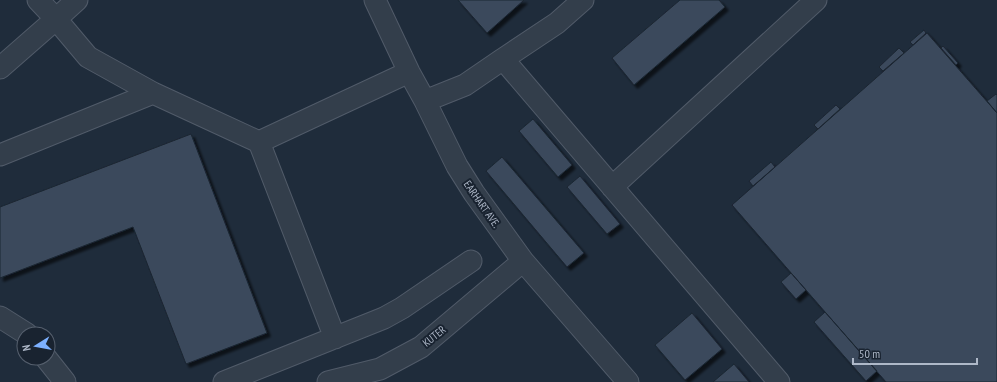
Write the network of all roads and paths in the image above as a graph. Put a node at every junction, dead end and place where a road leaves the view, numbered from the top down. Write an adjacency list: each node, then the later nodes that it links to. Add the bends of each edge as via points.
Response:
1 (38, 0): 6 (lane)
2 (76, 0): 6 (lane)
3 (375, 0): 9 (lane, EARHART AVE.)
4 (583, 0): 7 (lane, via 557,23)
5 (816, 0): 14 (lane)
6 (56, 19): 8 (lane); 10 (lane, via 88,57)
7 (503, 59): 11 (lane, via 465,84); 14 (lane)
8 (0, 68)
9 (409, 72): 11 (lane, EARHART AVE.); 12 (lane)
10 (153, 93): 12 (lane); 13 (lane)
11 (425, 101): 16 (lane, EARHART AVE., via 457,166)
12 (259, 142): 19 (lane)
13 (0, 154)
14 (612, 187): 25 (lane)
15 (471, 261): 19 (lane, via 402,308)
16 (524, 261): 23 (lane, KUTER, via 421,347 380,369); 24 (lane, EARHART AVE.)
17 (0, 317): 18 (lane)
18 (16, 327)
19 (335, 338): 22 (lane)
20 (52, 366): 21 (lane)
21 (65, 382)
22 (224, 382)
23 (328, 382)
24 (628, 382)
25 (779, 382)

